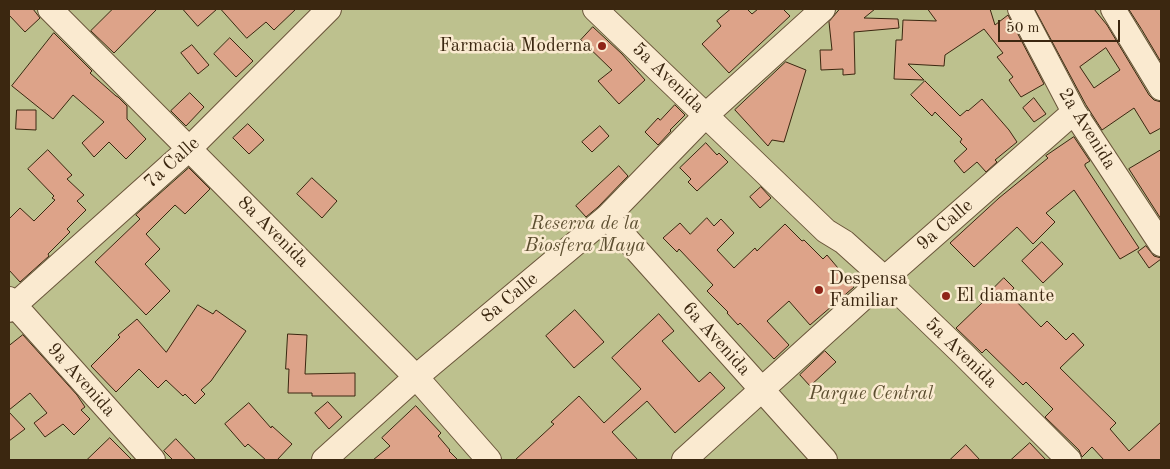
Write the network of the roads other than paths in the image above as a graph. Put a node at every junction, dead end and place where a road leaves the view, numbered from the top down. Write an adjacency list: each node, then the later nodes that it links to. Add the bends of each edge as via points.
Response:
1 (329, 9): 10 (street, 7a Calle)
2 (595, 9): 9 (street, 5a Avenida)
3 (823, 9): 9 (street, 8a Calle)
4 (1020, 9): 8 (street, 2a Avenida)
5 (1113, 9): 7 (street)
6 (58, 11): 10 (street, 8a Avenida)
7 (1161, 88)
8 (1074, 112): 12 (street, 2a Avenida); 13 (street, 9a Calle)
9 (706, 115): 11 (street, 8a Calle); 13 (street, 5a Avenida, via 826,232 838,252)
10 (190, 148): 14 (street, 7a Calle); 15 (street, 8a Avenida)
11 (607, 217): 15 (street, 8a Calle); 16 (street, 6a Avenida)
12 (1161, 244)
13 (879, 283): 16 (street, 9a Calle); 22 (street, 5a Avenida); 23 (street, 5a Avenida, via 963,354)
14 (10, 304): 17 (street, 9a Avenida)
15 (416, 377): 18 (street, 8a Calle); 19 (street, 8a Avenida)
16 (761, 389): 20 (street, 9a Calle); 21 (street, 6a Avenida)
17 (153, 460)
18 (324, 460)
19 (489, 460)
20 (684, 460)
21 (826, 460)
22 (1050, 460)
23 (1069, 460)

